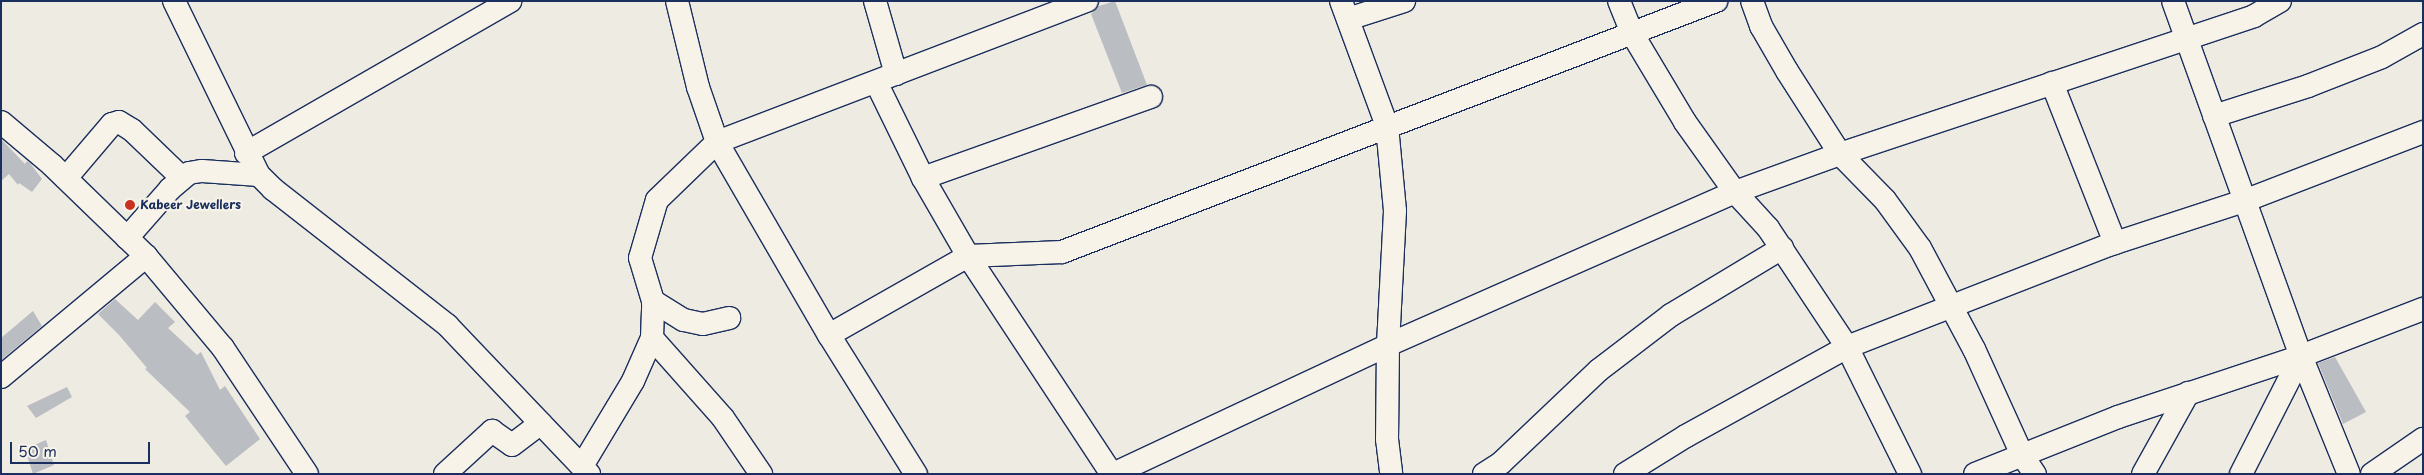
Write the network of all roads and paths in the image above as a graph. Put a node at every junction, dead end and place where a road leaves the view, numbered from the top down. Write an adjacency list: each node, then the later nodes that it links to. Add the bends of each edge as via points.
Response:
1 (174, 1): 24 (street)
2 (510, 1): 24 (street)
3 (678, 1): 23 (street, via 698,87)
4 (875, 1): 16 (street)
5 (1087, 1): 16 (street)
6 (1404, 1): 12 (street)
7 (1619, 1): 14 (street)
8 (1716, 1): 14 (street)
9 (1752, 1): 25 (street, via 1761,26)
10 (2173, 1): 15 (street)
11 (2280, 1): 15 (street, via 2254,16)
12 (1344, 10): 21 (street)
13 (2423, 34): 19 (street, via 2382,57 2308,86)
14 (1634, 35): 21 (street); 30 (street, via 1685,122)
15 (2187, 38): 17 (street); 19 (street)
16 (886, 78): 23 (street); 29 (street)
17 (2052, 83): 25 (street); 33 (street)
18 (1151, 97): 29 (street)
19 (2214, 116): 31 (street)
20 (1, 122): 28 (street)
21 (1387, 126): 36 (street, via 1062,252); 43 (street, via 1395,211)
22 (2423, 132): 31 (street)
23 (717, 142): 37 (street, via 657,200 640,258); 41 (street)
24 (246, 153): 26 (street)
25 (1840, 154): 30 (street); 38 (street, via 1885,200 1920,248)
26 (258, 175): 27 (street, via 202,171); 48 (street, via 447,325)
27 (182, 177): 28 (street, via 132,130 119,122 112,124); 32 (street)
28 (66, 178): 32 (street)
29 (923, 178): 36 (street)
30 (1735, 192): 34 (street); 43 (street)
31 (2244, 201): 33 (street); 45 (street)
32 (128, 238): 35 (street)
33 (2115, 243): 38 (street)
34 (1782, 248): 44 (street); 58 (street, via 1671,315 1600,370 1501,463)
35 (146, 256): 46 (street); 52 (street, via 223,348)
36 (968, 256): 41 (street); 56 (street)
37 (654, 301): 40 (street, via 684,320 703,324); 42 (street)
38 (1951, 306): 44 (street); 50 (street)
39 (2423, 309): 45 (street)
40 (729, 318)
41 (829, 335): 55 (street)
42 (652, 338): 51 (street); 54 (street, via 723,418)
43 (1388, 346): 56 (street); 57 (street, via 1387,439)
44 (1847, 347): 59 (street, via 1686,436); 60 (street)
45 (2301, 356): 47 (street); 64 (street); 65 (street)
46 (1, 377)
47 (2188, 393): 50 (street); 63 (street)
48 (541, 424): 51 (street); 53 (street, via 512,445 492,431)
49 (2423, 439): 66 (street)
50 (2022, 455): 61 (street); 62 (street)
51 (586, 470)
52 (306, 474)
53 (445, 474)
54 (761, 474)
55 (916, 474)
56 (1113, 474)
57 (1391, 474)
58 (1484, 474)
59 (1625, 474)
60 (1910, 474)
61 (1976, 474)
62 (2036, 474)
63 (2143, 474)
64 (2241, 474)
65 (2349, 474)
66 (2372, 474)

